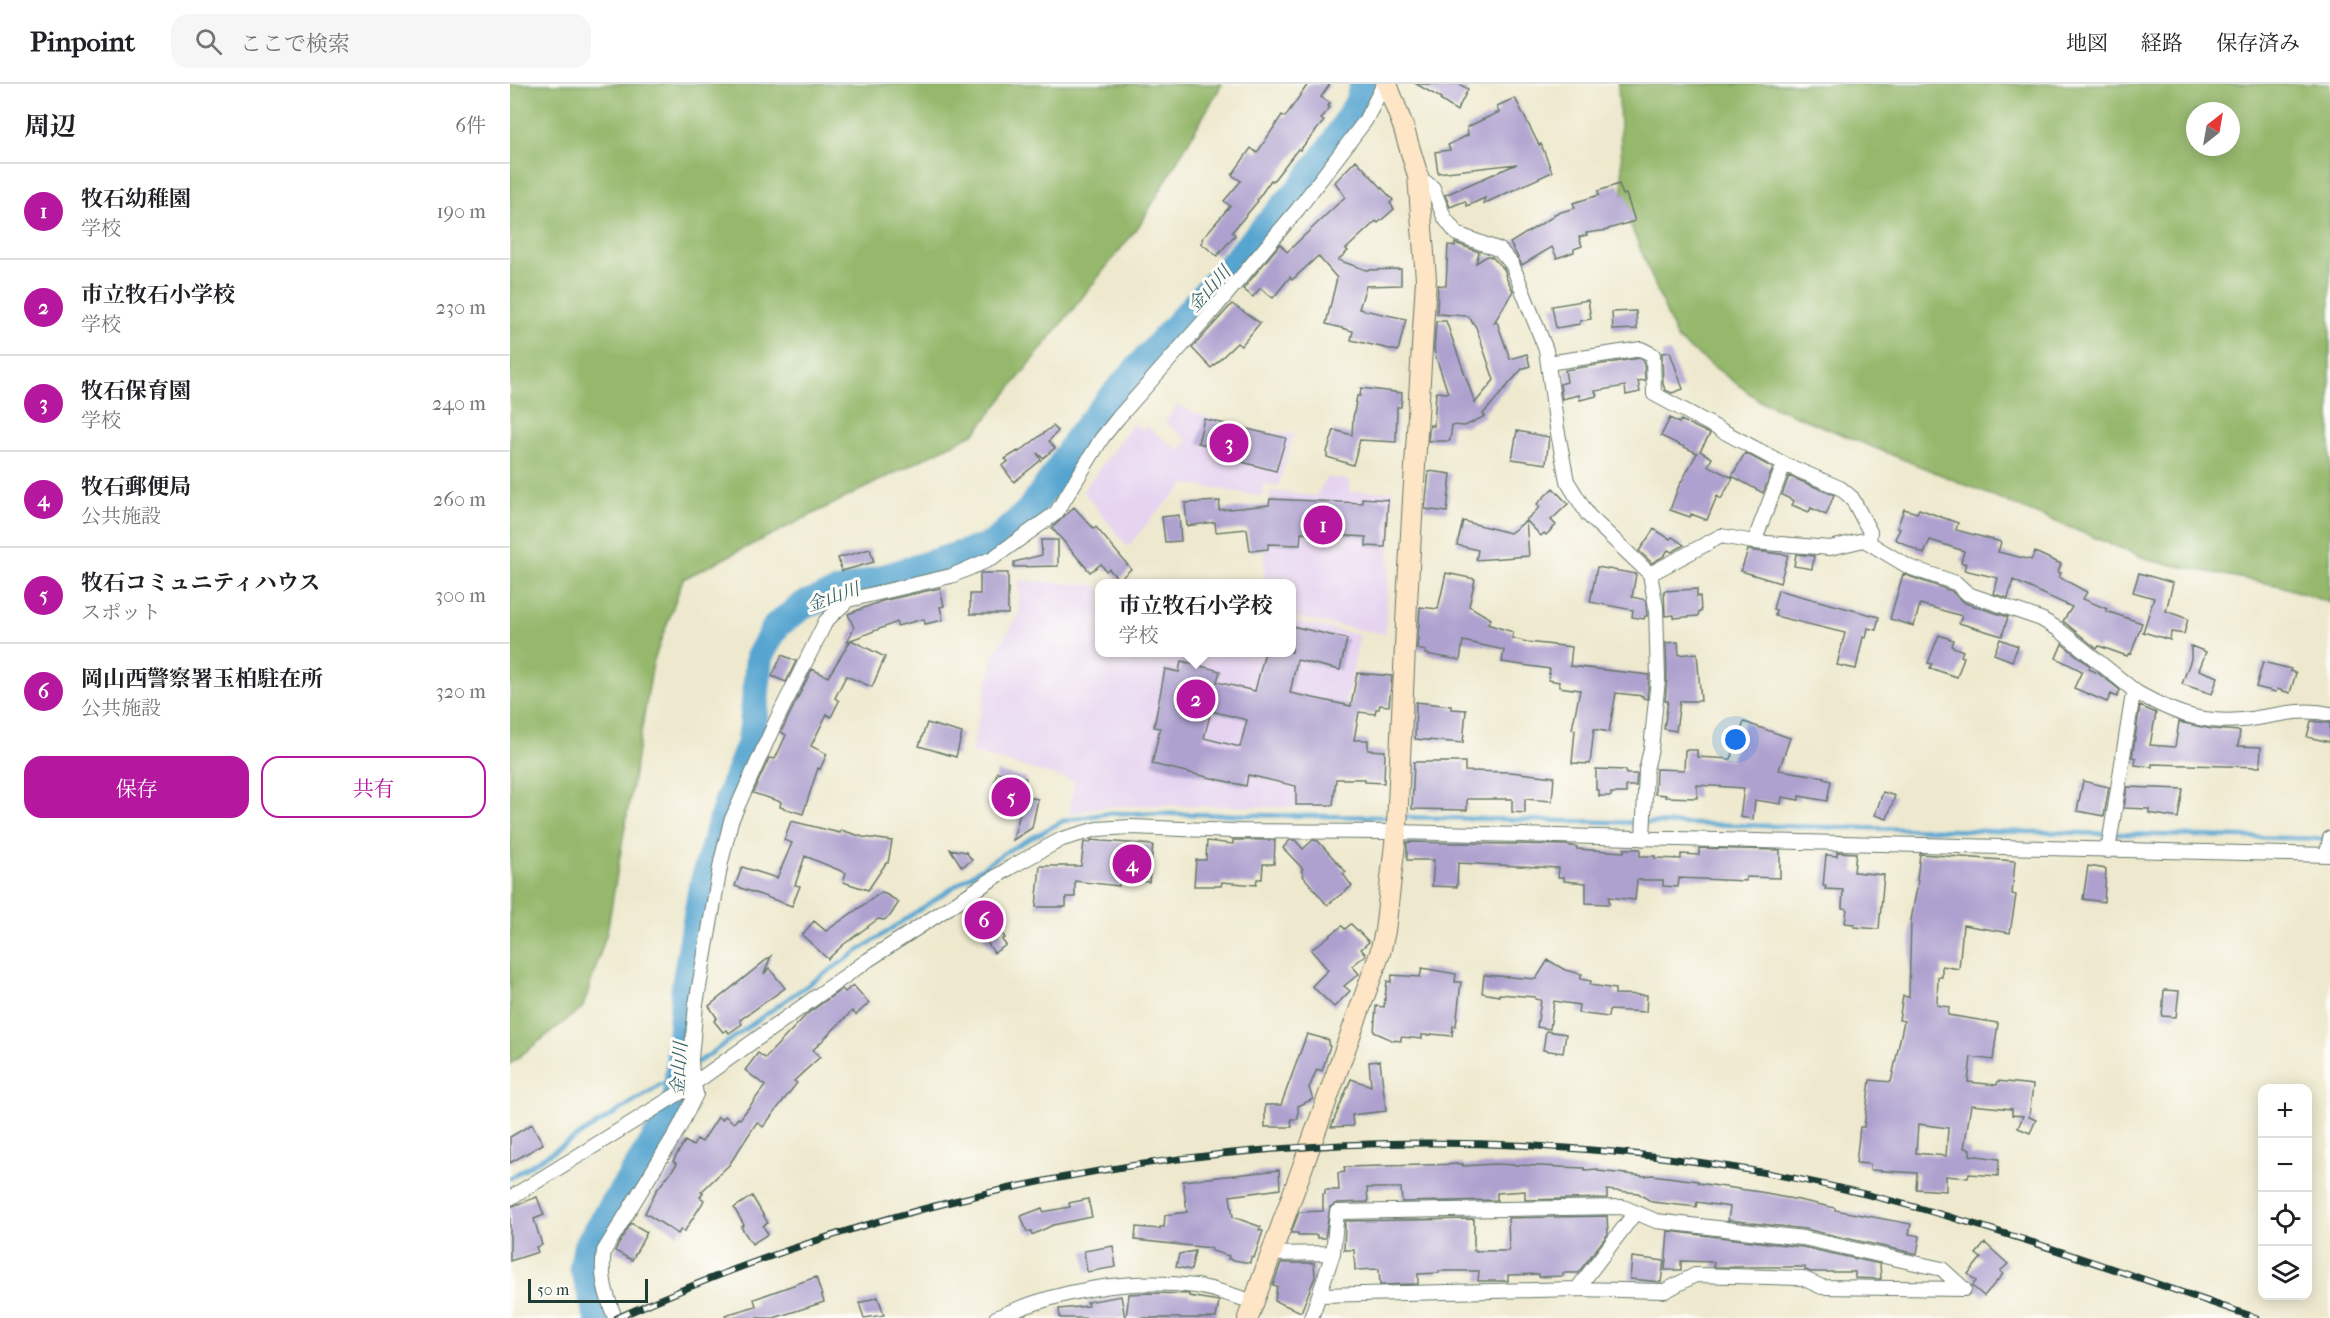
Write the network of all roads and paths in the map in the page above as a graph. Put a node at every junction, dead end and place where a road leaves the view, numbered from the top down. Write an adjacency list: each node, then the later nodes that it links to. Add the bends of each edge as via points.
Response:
1 (1385, 84): 2 (street); 14 (street, via 1365,121 1298,209 1102,438 1056,513 993,558 951,576 848,600 826,621 731,821 701,972)
2 (1418, 176): 3 (street, via 1433,188 1444,217 1457,234 1500,250 1512,264); 10 (street, via 1426,279)
3 (1548, 363): 4 (street, via 1641,349 1653,355 1654,394); 7 (street, via 1568,481 1588,515)
4 (1784, 464): 5 (street); 6 (street, via 1840,488 1852,498 1870,532)
5 (1754, 542): 6 (street, via 1830,548 1864,540); 7 (street, via 1721,536)
6 (1869, 543): 8 (street, via 1909,567 1956,583 1968,594 2041,619)
7 (1650, 574): 11 (street, via 1656,607 1658,679 1646,770)
8 (2136, 692): 9 (street, via 2169,711 2198,720 2242,720 2303,711); 12 (street)
9 (2330, 714)
10 (1397, 822): 11 (street); 14 (street, via 1233,831 1131,827 1097,829 1062,839 1011,867 868,960); 18 (street, via 1380,953)
11 (1644, 828): 12 (street)
12 (2110, 839): 13 (street)
13 (2329, 848)
14 (691, 1082): 15 (street); 22 (street, via 696,1095 604,1251 601,1269)
15 (510, 1198)
16 (1635, 1213): 17 (street, via 1623,1207 1337,1212); 19 (street); 19 (street, via 1656,1221 1803,1238 1942,1269 1964,1289 1822,1287 1802,1278 1695,1275 1665,1291)
17 (1334, 1253): 18 (street); 20 (street)
18 (1271, 1254): 21 (street)
19 (1577, 1289): 20 (street)
20 (1319, 1295): 24 (street)
21 (1251, 1310): 23 (street, via 1198,1286 1142,1284 1078,1290)
22 (615, 1318)
23 (996, 1318)
24 (1311, 1318)

